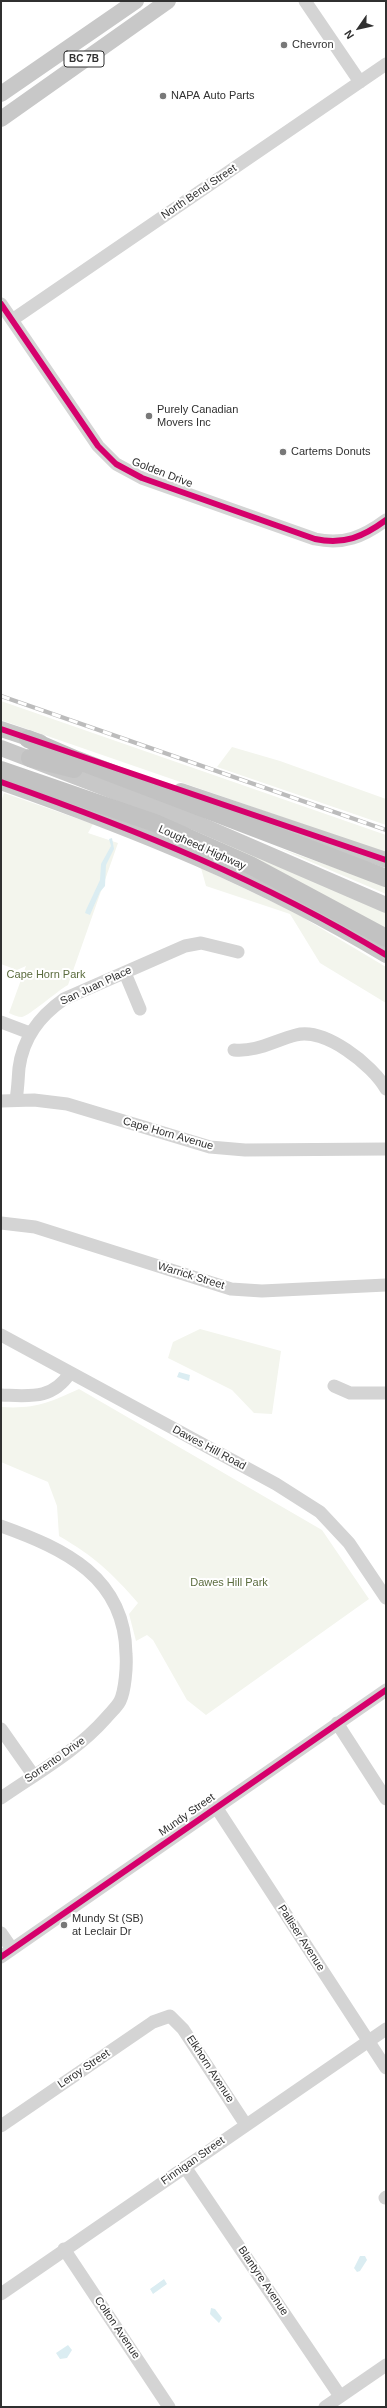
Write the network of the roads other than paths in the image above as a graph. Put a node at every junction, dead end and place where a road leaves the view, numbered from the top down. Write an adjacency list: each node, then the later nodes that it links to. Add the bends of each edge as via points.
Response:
1 (136, 1): 6 (main road, BC 7B)
2 (168, 1): 7 (main road, BC 7B)
3 (305, 1): 5 (street)
4 (386, 64): 5 (street, North Bend Street)
5 (360, 82): 9 (street, North Bend Street)
6 (1, 94)
7 (1, 119)
8 (1, 304): 9 (street, Golden Drive)
9 (12, 320): 10 (street, Golden Drive, via 98,446 110,460 128,472 329,542 362,536)
10 (386, 520)
11 (1, 729): 12 (main road)
12 (28, 739): 17 (main road); 18 (highway)
13 (1, 748): 14 (main road, Lougheed Highway)
14 (30, 758): 18 (highway, via 96,776 329,861); 19 (main road, Lougheed Highway, via 194,822)
15 (1, 770): 20 (highway, via 155,823 250,865)
16 (1, 782): 22 (main road, Lougheed Highway, via 120,825 209,861 306,909)
17 (386, 860)
18 (386, 878)
19 (386, 905)
20 (386, 938)
21 (238, 952): 23 (street, San Juan Place, via 201,944 185,946)
22 (386, 954)
23 (125, 973): 24 (street); 26 (street, San Juan Place, via 64,999 47,1012)
24 (140, 1009)
25 (1, 1022): 26 (street)
26 (30, 1032): 29 (street, San Juan Place, via 19,1066)
27 (234, 1050): 28 (street, via 249,1051 296,1035 310,1033 333,1042 370,1068)
28 (386, 1089)
29 (16, 1099): 30 (street, Cape Horn Avenue); 31 (street, Cape Horn Avenue, via 82,1107 210,1147 252,1150)
30 (1, 1101)
31 (386, 1149)
32 (1, 1223): 33 (street, Warrick Street, via 35,1227 231,1289 262,1291)
33 (386, 1285)
34 (1, 1335): 35 (street, Dawes Hill Road)
35 (70, 1373): 38 (street, via 57,1388 41,1395); 40 (street, Dawes Hill Road, via 269,1480 320,1512 349,1543)
36 (334, 1386): 37 (street, via 350,1393)
37 (386, 1392)
38 (1, 1395)
39 (1, 1526): 44 (street, Sorrento Drive, via 75,1560 90,1571 115,1602 126,1634 126,1670 120,1701 90,1736)
40 (386, 1598)
41 (386, 1690): 42 (street, Mundy Street)
42 (337, 1723): 46 (street); 47 (street, Mundy Street)
43 (1, 1730): 44 (street)
44 (34, 1776): 45 (street, Sorrento Drive)
45 (1, 1798)
46 (386, 1799)
47 (216, 1807): 49 (street, Mundy Street); 53 (street, Palliser Avenue)
48 (1, 1933): 49 (street)
49 (12, 1949): 50 (street, Mundy Street)
50 (1, 1957)
51 (170, 2016): 55 (street, Elkhorn Avenue, via 183,2028); 56 (street, Leroy Street, via 153,2022)
52 (386, 2029): 53 (street, Finnigan Street)
53 (368, 2041): 54 (street, Palliser Avenue); 55 (street, Finnigan Street)
54 (386, 2068)
55 (246, 2124): 57 (street, Finnigan Street)
56 (1, 2126)
57 (186, 2167): 58 (street, Finnigan Street); 61 (street, Blantyre Avenue)
58 (64, 2249): 59 (street, Finnigan Street); 62 (street, Colton Avenue)
59 (1, 2294)
60 (386, 2365): 61 (street)
61 (340, 2396): 63 (street)
62 (169, 2407)
63 (325, 2407)

